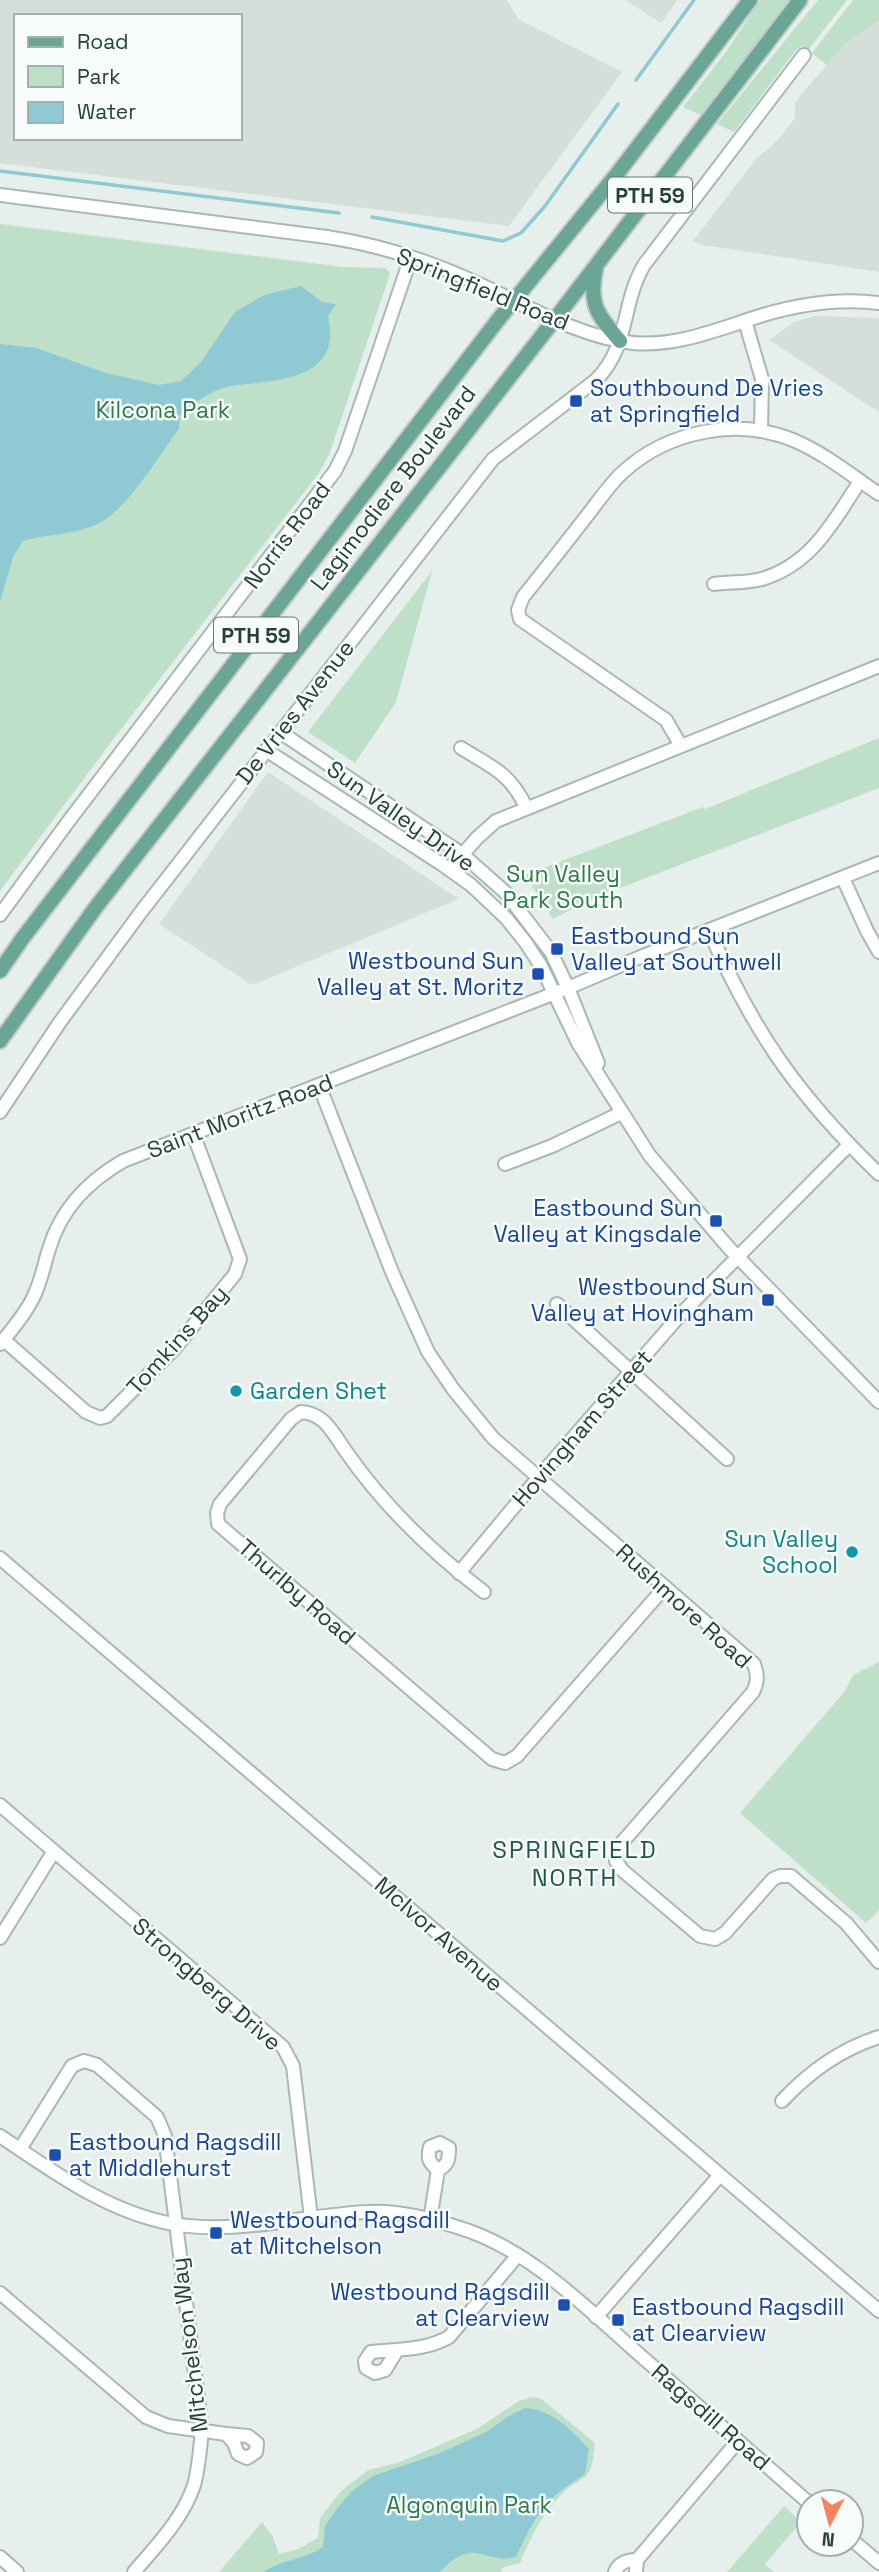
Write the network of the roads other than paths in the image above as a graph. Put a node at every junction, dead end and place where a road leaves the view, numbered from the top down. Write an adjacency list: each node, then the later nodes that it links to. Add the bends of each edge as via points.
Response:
1 (750, 0): 7 (main road, Lagimodiere Boulevard / PTH 59)
2 (800, 0): 6 (main road, Lagimodiere Boulevard / PTH 59)
3 (804, 55): 11 (street, De Vries Avenue, via 643,265)
4 (0, 195): 5 (street, Springfield Road, via 335,238)
5 (411, 257): 7 (street, Springfield Road); 26 (street, Norris Road, via 335,471)
6 (596, 265): 9 (main road, Lagimodiere Boulevard / PTH 59); 11 (main road, via 594,303)
7 (514, 301): 9 (street, Springfield Road); 29 (main road, Lagimodiere Boulevard / PTH 59)
8 (879, 303): 10 (street, Springfield Road, via 813,304)
9 (555, 319): 11 (street, Springfield Road); 32 (main road, Lagimodiere Boulevard / PTH 59, via 96,907)
10 (745, 321): 11 (street, Springfield Road, via 673,341); 12 (street, via 762,379)
11 (620, 341): 17 (street, De Vries Avenue, via 596,380 494,459)
12 (761, 431): 13 (street, via 817,452); 18 (street, via 693,434 660,446 634,463 613,482 523,597 518,610 527,626 666,720)
13 (860, 481): 14 (street); 15 (street, via 808,554 761,579)
14 (879, 494)
15 (714, 584)
16 (879, 666): 18 (street)
17 (280, 733): 20 (street, De Vries Avenue); 22 (street, Sun Valley Drive)
18 (681, 746): 21 (street)
19 (461, 748): 21 (street, via 509,779)
20 (266, 750): 24 (street, Sun Valley Drive); 35 (street, De Vries Avenue, via 68,1011)
21 (526, 807): 22 (street, via 496,821)
22 (462, 854): 24 (street); 30 (street, Sun Valley Drive, via 505,892 528,921)
23 (879, 863): 25 (street, Saint Moritz Road)
24 (450, 869): 31 (street, Sun Valley Drive, via 507,919)
25 (843, 878): 27 (street, Saint Moritz Road); 28 (street)
26 (0, 915)
27 (709, 930): 30 (street, Saint Moritz Road); 38 (street, via 732,984 764,1039 800,1090)
28 (879, 952)
29 (0, 971)
30 (568, 988): 31 (street, Saint Moritz Road); 34 (street, Sun Valley Drive)
31 (555, 993): 33 (street, Saint Moritz Road); 34 (street, Sun Valley Drive, via 578,1043)
32 (0, 1041)
33 (319, 1086): 37 (street, Saint Moritz Road); 47 (street, Rushmore Road, via 428,1352 493,1438)
34 (610, 1093): 36 (street, Sun Valley Drive)
35 (0, 1112)
36 (621, 1113): 39 (street); 41 (street, Sun Valley Drive, via 650,1156)
37 (194, 1136): 43 (street, Saint Moritz Road, via 123,1161 87,1186 58,1225 35,1294); 43 (street, Tomkins Bay, via 240,1259 235,1273 175,1349 100,1418 86,1412)
38 (849, 1145): 40 (street); 41 (street, Hovingham Street)
39 (506, 1164)
40 (879, 1174)
41 (738, 1257): 44 (street, Hovingham Street); 45 (street, Sun Valley Drive)
42 (557, 1304): 44 (street)
43 (2, 1342)
44 (631, 1371): 46 (street); 47 (street, Hovingham Street)
45 (879, 1402)
46 (727, 1460)
47 (538, 1478): 49 (street, Hovingham Street); 50 (street, Rushmore Road)
48 (0, 1558): 61 (street, McIvor Avenue)
49 (459, 1573): 50 (street, Thurlby Road, via 382,1499 315,1413 301,1412 291,1419 217,1513 218,1524 492,1759 505,1763 517,1756); 51 (street, Thurlby Road)
50 (665, 1587): 55 (street, Rushmore Road, via 754,1664 757,1684 619,1846 616,1861 700,1936 715,1938 725,1933 773,1879 791,1876 846,1923)
51 (484, 1592)
52 (0, 1805): 53 (street, Strongberg Drive)
53 (54, 1851): 54 (street); 62 (street, Strongberg Drive, via 283,2047 293,2066)
54 (0, 1938)
55 (879, 1962)
56 (879, 2037): 57 (street, via 816,2069)
57 (782, 2101)
58 (0, 2136): 59 (street, Ragsdill Road)
59 (20, 2149): 64 (street, Ragsdill Road, via 79,2189 126,2211); 64 (street, Mitchelson Way, via 72,2066 84,2061 97,2065 157,2118 165,2136)
60 (438, 2170): 63 (street)
61 (720, 2175): 67 (street, McIvor Avenue); 68 (street)
62 (311, 2218): 63 (street, Ragsdill Road, via 370,2211); 64 (street, Ragsdill Road, via 236,2227)
63 (430, 2220): 65 (street, Ragsdill Road, via 488,2238)
64 (176, 2224): 70 (street, Mitchelson Way)
65 (519, 2255): 68 (street, Ragsdill Road); 69 (street, via 449,2337 435,2345)
66 (0, 2292): 70 (street, via 146,2417 168,2426)
67 (879, 2311)
68 (596, 2317): 72 (street, Ragsdill Road)
69 (396, 2351)
70 (202, 2430): 71 (street); 79 (street, Mitchelson Way, via 189,2496 177,2519)
71 (226, 2434)
72 (738, 2441): 73 (street, Ragsdill Road); 77 (street)
73 (795, 2491)
74 (865, 2551): 76 (street)
75 (0, 2557): 78 (street)
76 (879, 2563)
77 (637, 2566): 80 (street, via 627,2560)
78 (17, 2572)
79 (134, 2572)
80 (615, 2572)

